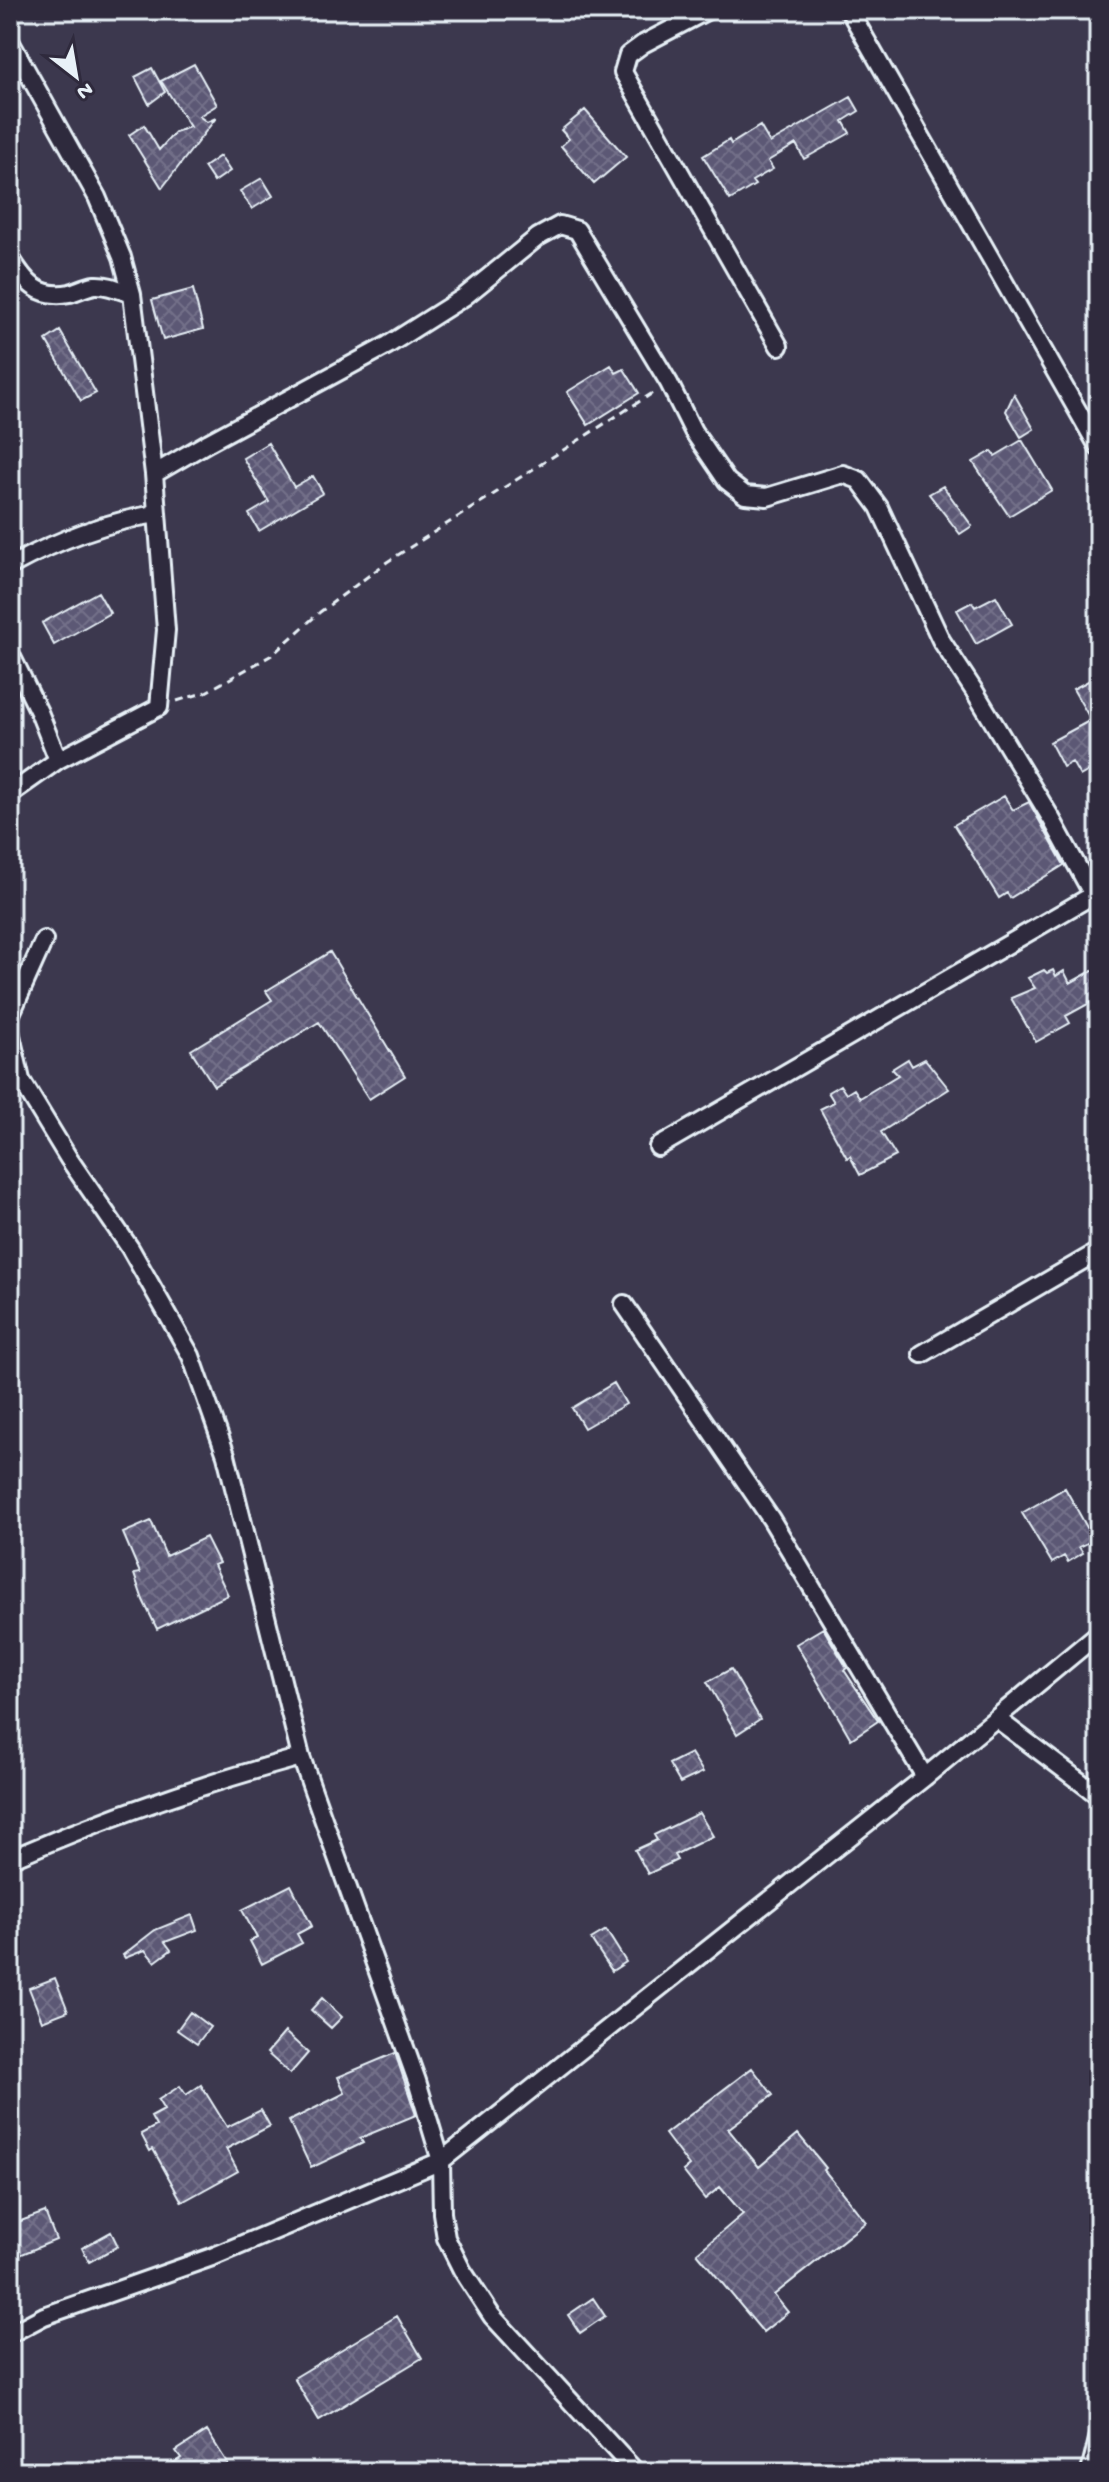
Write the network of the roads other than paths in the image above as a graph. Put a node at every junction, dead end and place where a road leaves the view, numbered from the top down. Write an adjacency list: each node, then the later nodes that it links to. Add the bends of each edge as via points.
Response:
1 (708, 10): 6 (street, via 643,44 628,55 623,72)
2 (849, 10): 7 (street)
3 (10, 41): 5 (street, via 97,197)
4 (10, 257): 5 (street, via 39,291 69,293 106,285)
5 (132, 294): 8 (street)
6 (779, 346)
7 (1099, 448)
8 (154, 474): 9 (street); 14 (street, via 388,345 464,297 538,237 560,225 577,230 727,481 745,495 767,497 843,474 859,480 879,507 941,640)
9 (156, 514): 10 (street, via 119,520); 12 (street, via 166,630 159,707)
10 (10, 566)
11 (10, 653): 12 (street)
12 (58, 760): 13 (street)
13 (10, 794)
14 (1096, 893): 18 (street)
15 (44, 940): 16 (street)
16 (10, 1016)
17 (10, 1031): 24 (street, via 21,1080 130,1248 191,1356 226,1455)
18 (658, 1147)
19 (1099, 1251): 21 (street)
20 (624, 1304): 25 (street, via 771,1519)
21 (922, 1354)
22 (1099, 1633): 23 (street)
23 (997, 1719): 25 (street); 26 (street)
24 (301, 1757): 27 (street, via 227,1777); 28 (street)
25 (925, 1777): 28 (street)
26 (1099, 1796)
27 (10, 1859)
28 (441, 2161): 29 (street, via 212,2257 44,2316); 31 (street, via 446,2238 469,2281 492,2316)
29 (10, 2334)
30 (1099, 2435): 32 (street)
31 (636, 2472)
32 (1090, 2472)

